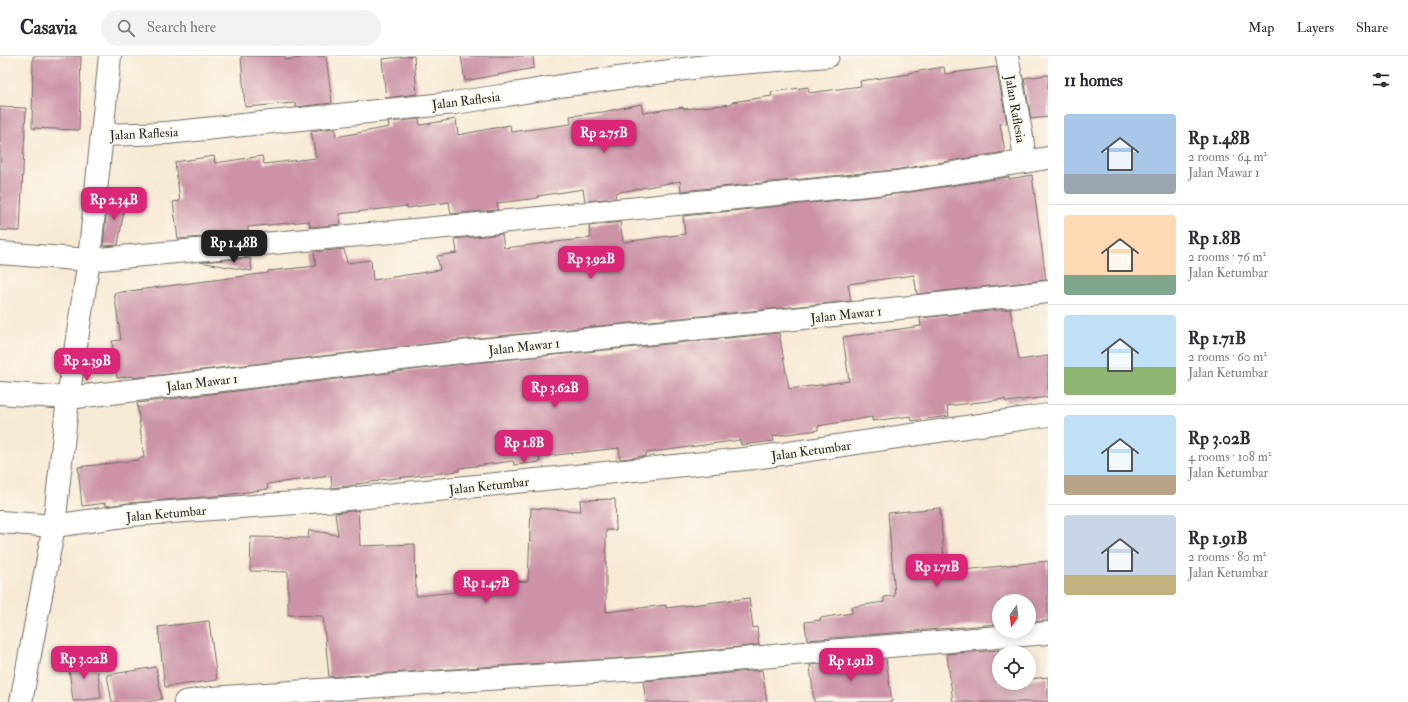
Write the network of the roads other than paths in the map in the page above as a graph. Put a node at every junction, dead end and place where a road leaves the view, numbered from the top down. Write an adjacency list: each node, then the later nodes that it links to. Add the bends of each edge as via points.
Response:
1 (110, 56): 4 (street)
2 (828, 56): 4 (street, Jalan Raflesia, via 714,65 567,84 454,103 167,133)
3 (1006, 56): 6 (street, Jalan Raflesia)
4 (103, 135): 8 (street)
5 (1048, 158): 6 (street)
6 (1025, 162): 8 (street, via 896,182)
7 (0, 253): 8 (street)
8 (89, 260): 11 (street)
9 (1048, 292): 11 (street, Jalan Mawar 1, via 453,353)
10 (0, 393): 11 (street, Jalan Mawar 1)
11 (68, 398): 14 (street)
12 (1048, 415): 14 (street, Jalan Ketumbar, via 754,458 337,500 130,516)
13 (0, 522): 14 (street, Jalan Ketumbar)
14 (54, 526): 16 (street)
15 (1048, 633): 17 (street, via 640,669 319,690)
16 (21, 702)
17 (185, 702)

